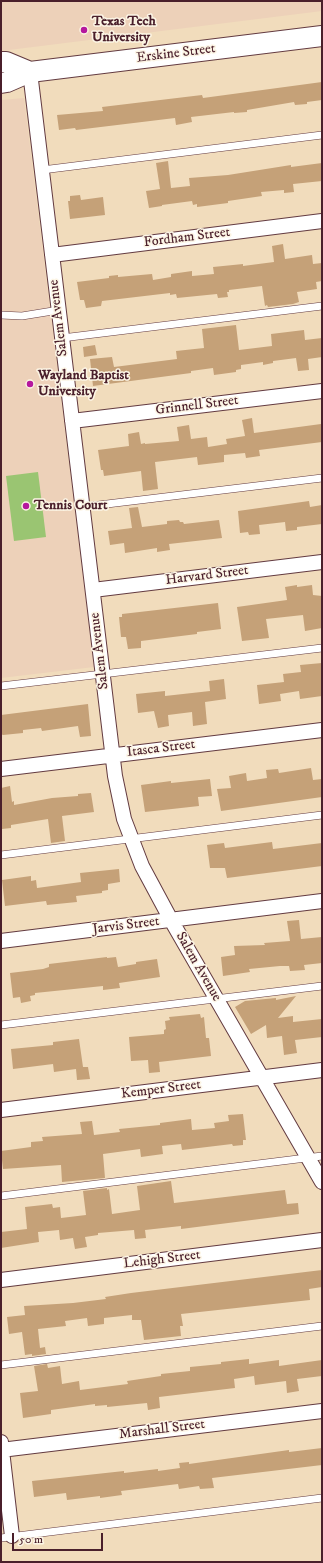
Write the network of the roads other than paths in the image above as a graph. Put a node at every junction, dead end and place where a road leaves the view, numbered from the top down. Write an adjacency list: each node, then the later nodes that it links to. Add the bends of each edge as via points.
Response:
1 (322, 36): 3 (main road, Erskine Street)
2 (1, 62): 3 (main road, Erskine Street)
3 (30, 72): 4 (main road, Erskine Street); 6 (street, Salem Avenue)
4 (1, 83)
5 (322, 135): 6 (lane)
6 (42, 170): 8 (street, Salem Avenue)
7 (322, 222): 8 (street, Fordham Street)
8 (52, 255): 10 (street, Salem Avenue)
9 (322, 306): 12 (lane)
10 (58, 310): 11 (lane, via 22,316); 12 (street, Salem Avenue)
11 (1, 315)
12 (62, 338): 14 (street, Salem Avenue)
13 (322, 391): 14 (street, Grinnell Street)
14 (72, 421): 16 (street, Salem Avenue)
15 (322, 478): 16 (lane)
16 (82, 507): 18 (street, Salem Avenue)
17 (322, 562): 18 (street, Harvard Street)
18 (93, 590): 20 (street, Salem Avenue)
19 (322, 648): 20 (lane)
20 (103, 675): 21 (lane); 23 (street, Salem Avenue)
21 (1, 686)
22 (322, 730): 23 (street, Itasca Street)
23 (113, 755): 24 (street, Itasca Street); 26 (street, Salem Avenue, via 124,819)
24 (1, 769)
25 (322, 815): 26 (lane)
26 (131, 838): 27 (lane); 29 (street, Salem Avenue, via 142,866)
27 (1, 855)
28 (322, 902): 29 (street, Jarvis Street)
29 (171, 920): 30 (street, Jarvis Street); 32 (street, Salem Avenue)
30 (1, 941)
31 (322, 986): 32 (lane)
32 (217, 999): 33 (lane); 35 (street, Salem Avenue)
33 (1, 1025)
34 (322, 1070): 35 (street, Kemper Street)
35 (262, 1077): 36 (street, Kemper Street); 37 (street, Salem Avenue)
36 (1, 1110)
37 (315, 1157): 38 (street, Salem Avenue); 39 (lane)
38 (322, 1182)
39 (1, 1196)
40 (322, 1240): 41 (street, Lehigh Street)
41 (1, 1280)
42 (322, 1326): 43 (lane)
43 (1, 1365)
44 (322, 1411): 45 (street, Marshall Street)
45 (1, 1447): 47 (street)
46 (322, 1498): 47 (lane)
47 (7, 1537)

